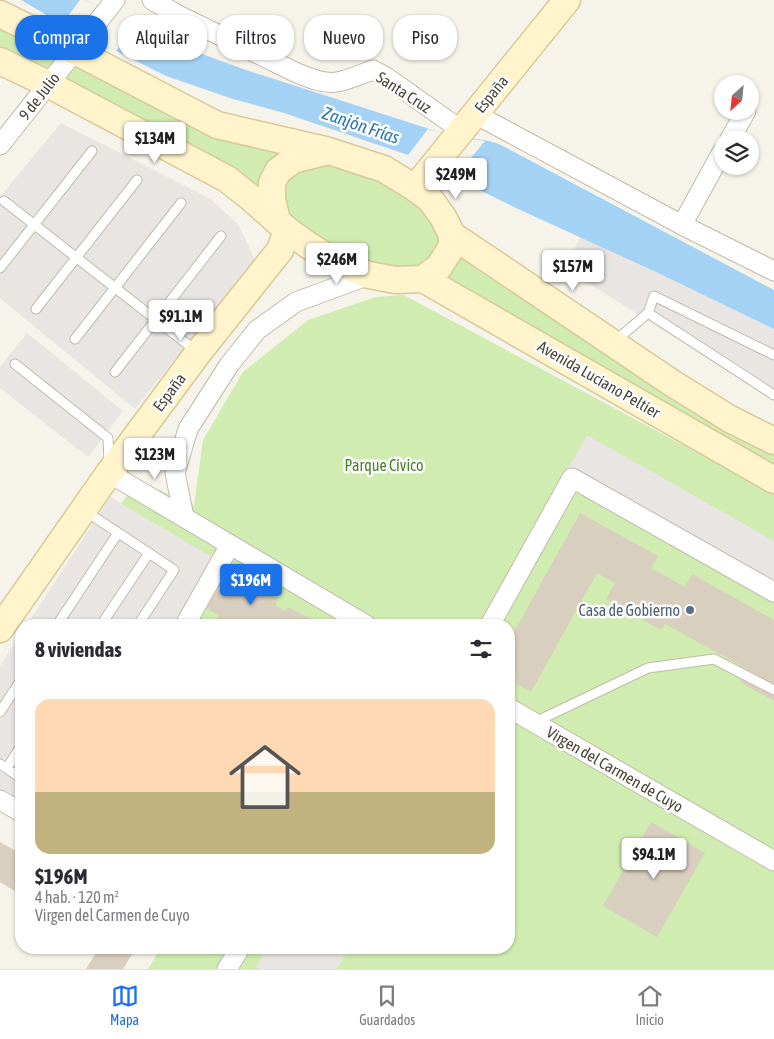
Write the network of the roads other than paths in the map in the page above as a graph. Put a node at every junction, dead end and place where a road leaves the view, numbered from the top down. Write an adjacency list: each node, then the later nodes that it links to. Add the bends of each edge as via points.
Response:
1 (152, 0): 11 (street, Santa Cruz, via 313,79 337,82 373,70)
2 (567, 0): 11 (main road, España)
3 (111, 5): 5 (street, 9 de Julio)
4 (0, 14): 6 (main road)
5 (103, 15)
6 (15, 20)
7 (68, 60): 10 (street, 9 de Julio)
8 (108, 60): 14 (main road, via 217,124)
9 (0, 61): 10 (main road)
10 (48, 84): 12 (street, 9 de Julio); 22 (main road, via 227,178)
11 (464, 127): 17 (main road, España); 21 (street, Santa Cruz)
12 (3, 134)
13 (92, 151): 20 (lane)
14 (328, 151): 17 (main road, via 384,169); 22 (main road, via 293,160 278,171 272,184 272,199)
15 (714, 167): 21 (street)
16 (137, 180): 25 (lane)
17 (415, 188): 23 (main road, via 430,199)
18 (4, 201): 20 (lane)
19 (181, 203): 30 (lane)
20 (34, 225): 25 (lane); 26 (lane)
21 (682, 225): 27 (street, Santa Cruz)
22 (282, 226): 28 (main road, via 333,261); 36 (main road, España, via 280,250)
23 (452, 235): 29 (main road, via 451,248 439,267); 35 (main road, Avenida Luciano Peltier)
24 (221, 236): 33 (lane)
25 (76, 258): 30 (lane); 31 (lane)
26 (0, 268)
27 (774, 271)
28 (369, 275): 29 (main road, via 396,280); 45 (street, via 296,302 256,330 229,365 188,429 175,473)
29 (423, 279): 43 (main road, Avenida Luciano Peltier)
30 (115, 288): 33 (lane); 34 (lane)
31 (36, 309)
32 (648, 312): 35 (lane); 37 (lane, via 654,296); 40 (lane)
33 (156, 320): 36 (lane); 39 (lane)
34 (75, 339)
35 (613, 343): 41 (main road, Avenida Luciano Peltier, via 730,419)
36 (198, 352): 42 (main road, España)
37 (774, 355)
38 (15, 364): 42 (lane, via 108,438)
39 (115, 372)
40 (774, 395)
41 (774, 441)
42 (109, 473): 44 (main road, España); 45 (street)
43 (774, 480)
44 (83, 509): 46 (lane); 56 (main road, España)
45 (184, 517): 47 (street)
46 (118, 533): 48 (lane); 50 (lane)
47 (230, 545): 53 (street); 54 (street)
48 (148, 553): 51 (lane); 52 (lane, via 174,570)
49 (774, 592): 55 (street, via 572,478)
50 (61, 619)
51 (105, 619)
52 (142, 619)
53 (188, 619)
54 (356, 619)
55 (493, 619)
56 (0, 629)
57 (15, 689): 60 (lane)
58 (774, 690): 61 (lane, via 714,658 648,668)
59 (515, 711): 61 (street, Virgen del Carmen de Cuyo)
60 (0, 712)
61 (535, 722): 67 (street, Virgen del Carmen de Cuyo)
62 (15, 753): 63 (lane)
63 (3, 766): 64 (lane)
64 (15, 774)
65 (0, 800): 66 (street)
66 (15, 809)
67 (774, 861)
68 (236, 954): 69 (street)
69 (227, 969)

